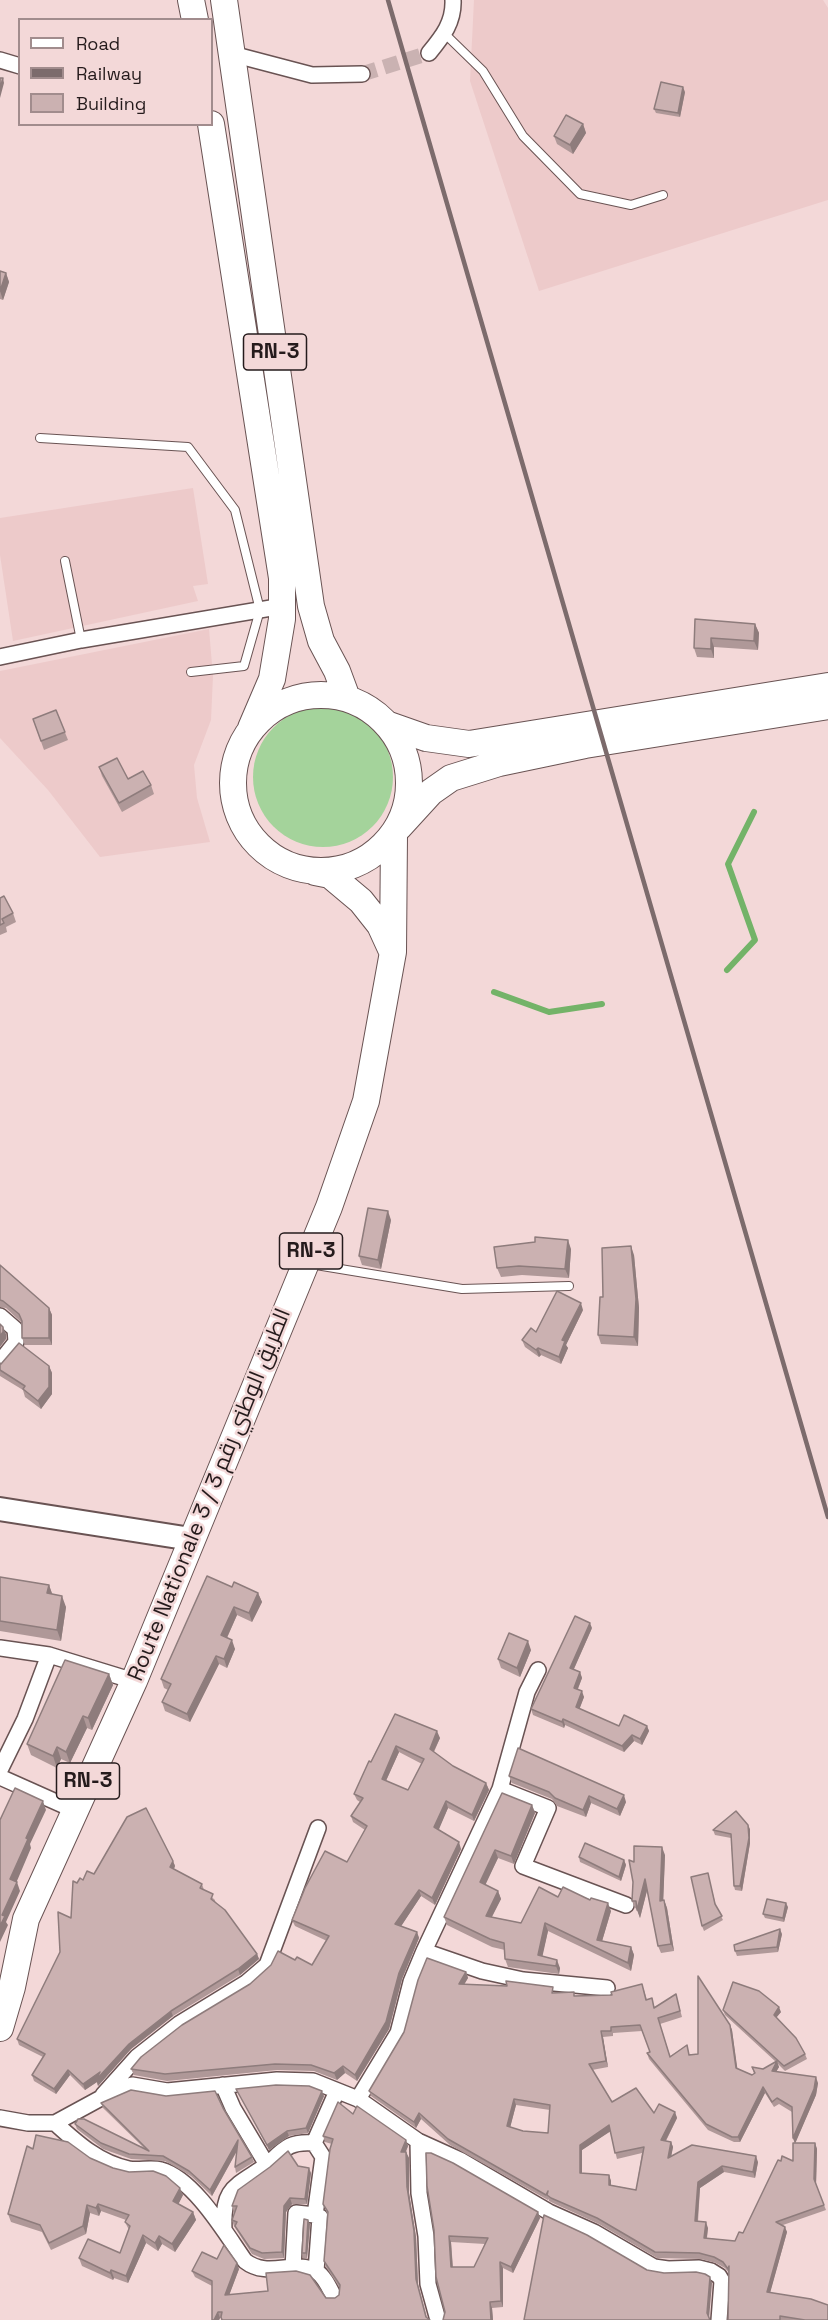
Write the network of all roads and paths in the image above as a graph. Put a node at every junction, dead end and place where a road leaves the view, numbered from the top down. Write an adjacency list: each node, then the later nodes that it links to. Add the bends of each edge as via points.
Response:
1 (191, 0): 4 (main road)
2 (224, 0): 7 (main road, RN-3)
3 (453, 0): 5 (street, via 453,14)
4 (195, 18)
5 (445, 34): 6 (street); 12 (lane, via 483,71 523,136 580,194 631,205)
6 (429, 53)
7 (232, 54): 10 (street, via 312,75); 20 (main road, RN-3, via 310,606)
8 (0, 60): 9 (street)
9 (18, 65)
10 (362, 74)
11 (211, 126): 15 (main road, RN-3, via 282,578)
12 (663, 195)
13 (40, 438): 15 (lane, via 188,447 235,510)
14 (65, 561): 16 (lane)
15 (271, 608): 16 (street); 18 (lane, via 244,666); 23 (main road, RN-3, via 278,649 272,679)
16 (81, 640): 17 (street)
17 (0, 657)
18 (191, 672)
19 (828, 686): 22 (main road, via 469,744 426,738)
20 (346, 699): 22 (main road, via 369,709); 23 (main road, via 304,696 284,702)
21 (828, 706): 24 (main road, via 585,745 499,763 451,778 431,792)
22 (388, 725): 24 (main road, via 403,749 410,775 406,811)
23 (251, 728): 25 (main road, via 236,756 232,787 239,818 256,844 281,863)
24 (397, 831): 25 (main road, via 366,860 349,868); 26 (main road, RN-3)
25 (312, 872): 26 (main road, via 330,875 361,901)
26 (393, 952): 27 (main road, Route Nationale 3 / الطريق الوطني رقم 3 / RN-3, via 366,1101)
27 (306, 1263): 28 (lane, via 462,1289); 32 (main road, Route Nationale 3 / الطريق الوطني رقم 3 / RN-3)
28 (569, 1286)
29 (0, 1316): 30 (street, via 15,1329 16,1342)
30 (0, 1362)
31 (0, 1509): 32 (main road)
32 (191, 1539): 36 (main road, Route Nationale 3 / الطريق الوطني رقم 3 / RN-3)
33 (0, 1648): 34 (street)
34 (49, 1655): 36 (street); 37 (street, via 25,1719)
35 (538, 1670): 39 (street, via 527,1692)
36 (134, 1681): 40 (main road, Route Nationale 3 / الطريق الوطني رقم 3 / RN-3)
37 (0, 1770)
38 (0, 1777): 40 (street)
39 (500, 1789): 42 (street, via 548,1808 523,1866); 43 (street)
40 (74, 1810): 44 (main road, Route Nationale 3 / الطريق الوطني رقم 3 / RN-3, via 26,1919)
41 (318, 1828): 49 (street, via 267,1965 246,1983 178,2024 137,2057)
42 (626, 1905)
43 (424, 1951): 45 (street, via 523,1980); 50 (street, via 411,1982 398,2033)
44 (6, 1983): 46 (main road, Route Nationale 3 / الطريق الوطني رقم 3 / RN-3)
45 (607, 1988)
46 (0, 2028)
47 (223, 2085): 48 (street, via 313,2081); 49 (street, via 167,2091 132,2085); 55 (street)
48 (337, 2091): 50 (street); 54 (street)
49 (101, 2098): 52 (street)
50 (358, 2099): 53 (street)
51 (0, 2118): 52 (street)
52 (55, 2123): 57 (street, via 86,2151 110,2163 130,2170 162,2170 178,2180 206,2204)
53 (418, 2140): 61 (street, via 428,2284); 62 (street, via 654,2267 711,2271 722,2281)
54 (314, 2143): 55 (street, via 298,2141); 56 (street, via 322,2157)
55 (267, 2165): 57 (street, via 230,2190 223,2209)
56 (315, 2215): 58 (street, via 296,2213); 59 (street, via 320,2217)
57 (225, 2232): 58 (street, via 245,2261 254,2267)
58 (293, 2268): 59 (street)
59 (316, 2271): 60 (street)
60 (333, 2295)
61 (438, 2320)
62 (719, 2320)

